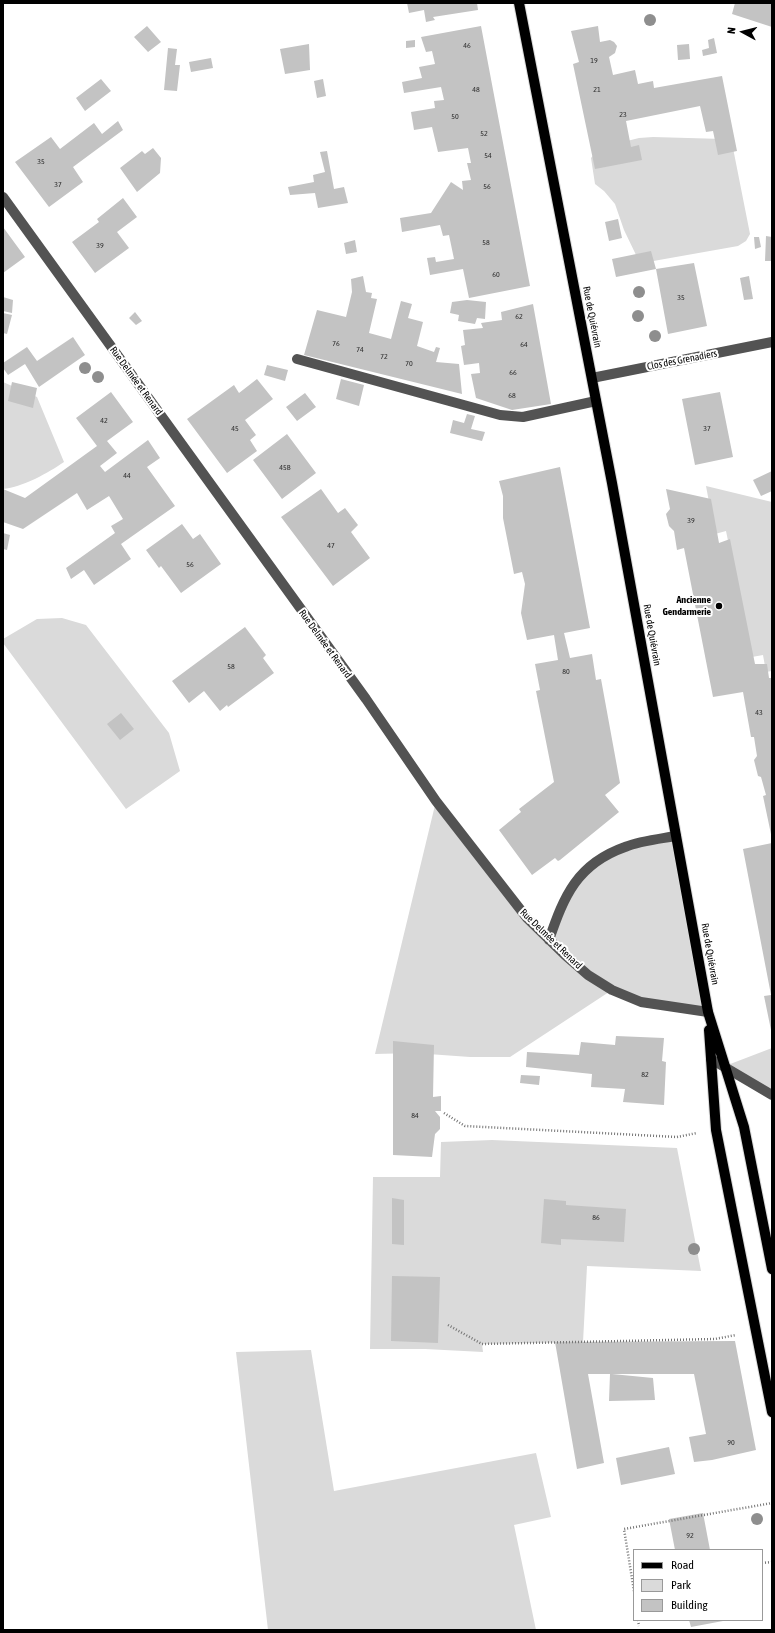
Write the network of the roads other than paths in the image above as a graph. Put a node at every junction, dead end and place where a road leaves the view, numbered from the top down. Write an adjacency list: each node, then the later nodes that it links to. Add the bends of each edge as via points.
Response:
1 (519, 3): 5 (main road, Rue de Quiévrain)
2 (3, 196): 8 (street, Rue Delmée et Renard, via 436,801 526,918)
3 (772, 342): 5 (street, Clos des Grenadiers)
4 (297, 359): 6 (street, via 500,414 523,417)
5 (592, 378): 6 (main road, Rue de Quiévrain)
6 (596, 401): 7 (main road, Rue de Quiévrain)
7 (676, 836): 8 (street, via 625,846 599,859 579,876 561,905); 9 (main road, Rue de Quiévrain)
8 (549, 940): 9 (street, Rue Delmée et Renard, via 588,975 612,990 641,1002)
9 (708, 1012): 10 (main road); 11 (main road, Rue de Quiévrain)
10 (712, 1059): 11 (street); 14 (main road, via 716,1130)
11 (725, 1066): 12 (street); 13 (main road, Rue de Quiévrain, via 744,1127)
12 (772, 1095)
13 (772, 1269)
14 (772, 1412)

